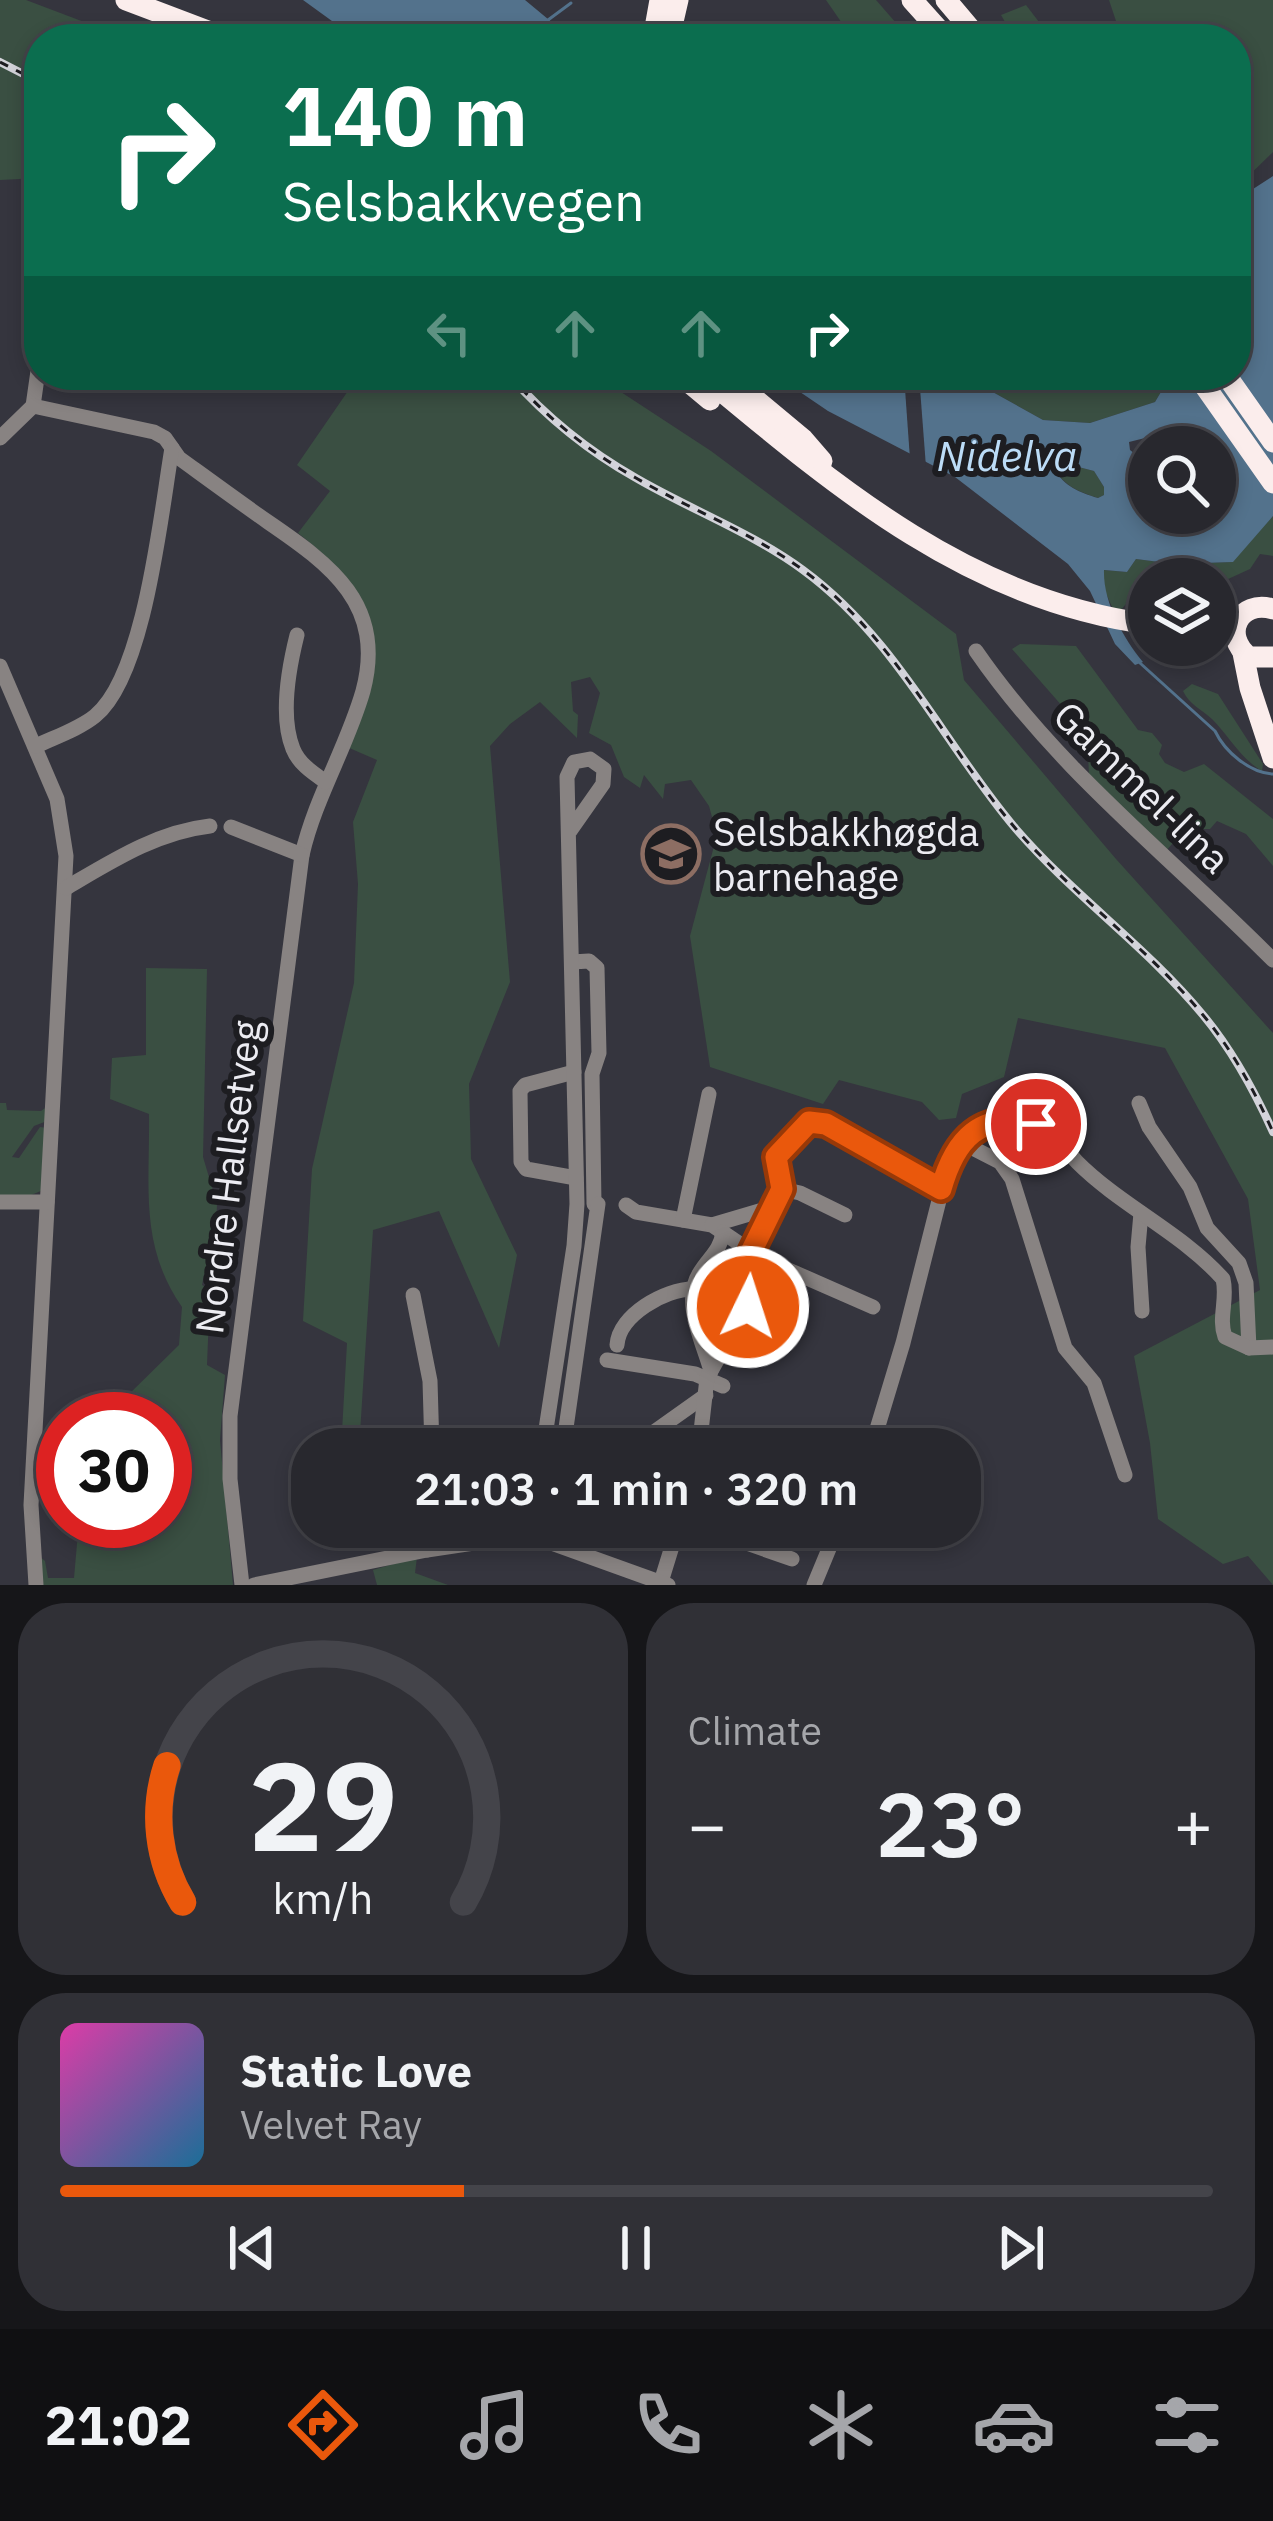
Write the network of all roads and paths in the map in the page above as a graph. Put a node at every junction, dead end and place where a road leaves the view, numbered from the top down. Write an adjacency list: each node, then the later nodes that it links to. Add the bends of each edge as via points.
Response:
1 (126, 0): 4 (highway)
2 (912, 0): 5 (highway)
3 (946, 0): 6 (highway)
4 (189, 24)
5 (933, 24)
6 (967, 24)
7 (35, 390): 13 (street)
8 (698, 390): 18 (highway, via 785,461)
9 (721, 390): 18 (highway)
10 (744, 390): 18 (highway, via 802,439)
11 (1208, 390): 17 (highway)
12 (1237, 390): 15 (highway)
13 (33, 406): 14 (street); 16 (street, Nordre Hallsetveg, via 154,432)
14 (0, 438)
15 (1273, 442)
16 (172, 448): 31 (street, via 139,632 112,698 93,718); 33 (street, Nordre Hallsetveg, via 332,569 359,607 368,644 363,692)
17 (1273, 483)
18 (849, 494): 22 (highway, via 933,549 1021,591)
19 (1273, 609): 20 (highway, via 1258,606)
20 (1240, 616): 21 (highway); 23 (highway)
21 (1236, 617)
22 (1128, 620)
23 (1236, 624)
24 (297, 635): 33 (street, via 292,749)
25 (1236, 646): 28 (highway)
26 (976, 651): 39 (street, Gammel-lina, via 1016,710)
27 (1236, 655): 30 (highway)
28 (1270, 658): 30 (highway)
29 (0, 666): 31 (street)
30 (1258, 714): 32 (highway)
31 (36, 746): 38 (street, via 57,799)
32 (1273, 758)
33 (326, 782): 37 (street, Nordre Hallsetveg)
34 (210, 826): 38 (street, via 156,839)
35 (231, 827): 37 (street)
36 (570, 831): 40 (street)
37 (302, 855): 83 (street, Nordre Hallsetveg, via 230,1416)
38 (66, 888): 49 (street)
39 (1273, 960)
40 (572, 962): 41 (street); 69 (street, via 597,968 599,1053 592,1074 596,1204)
41 (574, 1072): 45 (street); 45 (street, via 520,1091 521,1162)
42 (709, 1094): 54 (street)
43 (1139, 1103): 63 (street, via 1207,1228 1239,1263)
44 (961, 1142): 47 (street); 52 (street, via 994,1123 1036,1124); 73 (street, via 1000,1162 1012,1179 1064,1348 1094,1383)
45 (576, 1178): 68 (street)
46 (782, 1189): 47 (street, via 776,1157 813,1120); 51 (street); 53 (street)
47 (941, 1189): 72 (street)
48 (0, 1202): 49 (street)
49 (47, 1202): 82 (street, via 31,1505)
50 (626, 1205): 54 (street)
51 (773, 1207): 55 (street); 56 (street)
52 (1141, 1213): 61 (street); 63 (street, via 1223,1279 1225,1337)
53 (845, 1215)
54 (683, 1220): 55 (street)
55 (717, 1228): 56 (street); 57 (street)
56 (747, 1250): 57 (street); 60 (street); 66 (street, via 751,1300)
57 (718, 1253): 58 (street)
58 (693, 1289): 62 (street, via 633,1315); 66 (street)
59 (413, 1295): 67 (street)
60 (873, 1307)
61 (1142, 1311)
62 (617, 1345)
63 (1249, 1348): 64 (street)
64 (1273, 1348)
65 (607, 1360): 66 (street)
66 (711, 1382): 70 (street); 71 (street)
67 (431, 1428)
68 (547, 1428)
69 (566, 1428)
70 (655, 1428)
71 (703, 1428)
72 (877, 1428)
73 (1125, 1475)
74 (438, 1548): 79 (street)
75 (573, 1548): 81 (street)
76 (673, 1548): 81 (street)
77 (761, 1548): 80 (street)
78 (829, 1548): 85 (street)
79 (427, 1550): 84 (street)
80 (792, 1559)
81 (665, 1584)
82 (36, 1585)
83 (242, 1585)
84 (254, 1585)
85 (814, 1585)

